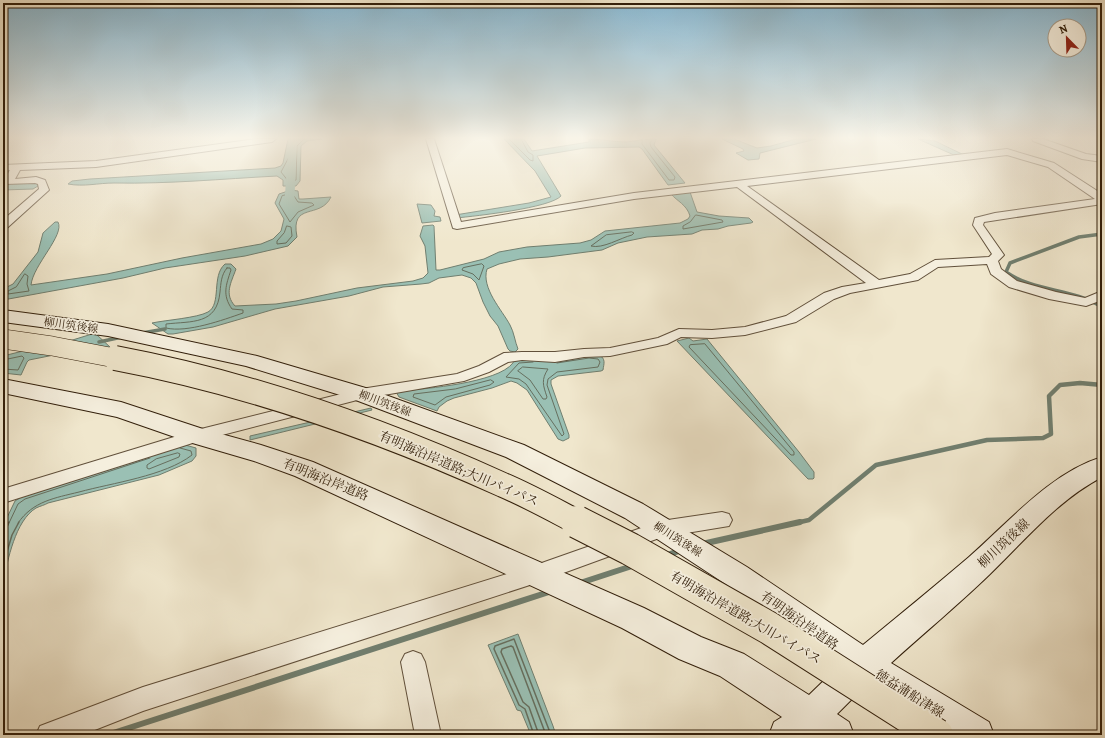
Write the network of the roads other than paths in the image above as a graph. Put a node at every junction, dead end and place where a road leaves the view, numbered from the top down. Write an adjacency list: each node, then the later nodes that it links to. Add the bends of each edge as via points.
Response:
1 (12, 173): 5 (street)
2 (441, 173): 6 (street, via 457,226 601,201)
3 (827, 173): 6 (street)
4 (1063, 173): 7 (street)
5 (5, 182): 8 (street, via 36,180 42,182 44,190)
6 (739, 184): 10 (street)
7 (1102, 200): 9 (street, via 979,220 978,226 998,256)
8 (3, 226)
9 (992, 260): 10 (street, via 935,264 914,277); 11 (street, via 995,271 1013,284 1054,296)
10 (876, 284): 16 (street, via 829,296 791,319 745,331 679,333 662,341 610,352 555,357 510,357 459,378)
11 (1095, 298)
12 (3, 316): 16 (main road, 柳川筑後線, via 108,330 175,344 250,361)
13 (3, 339): 31 (highway, 有明海沿岸道路;大川バイパス, bridge, via 168,368 279,399 417,448 504,485 630,550 769,628)
14 (162, 372): 30 (highway, 有明海沿岸道路;大川バイパス, via 274,403 404,451 498,491 624,556 767,636)
15 (3, 386): 17 (main road, 有明海沿岸道路, via 121,410)
16 (361, 394): 17 (street); 21 (main road, 柳川筑後線, via 515,451 634,511)
17 (197, 436): 19 (street); 22 (main road, 有明海沿岸道路, via 304,469)
18 (1102, 466): 26 (main road, 柳川筑後線, via 1075,480 1038,510 979,566)
19 (3, 496)
20 (722, 520): 21 (street)
21 (669, 534): 22 (street); 23 (main road, 柳川筑後線)
22 (536, 574): 24 (main road, 有明海沿岸道路); 28 (street, via 143,699)
23 (737, 576): 26 (main road, 有明海沿岸道路)
24 (633, 618): 27 (main road, 柳川筑後線, via 690,648 732,665)
25 (413, 662): 29 (street)
26 (864, 665): 27 (main road, 柳川筑後線); 32 (main road, 徳益蒲船津線)
27 (811, 729)
28 (49, 735)
29 (428, 735)
30 (916, 735)
31 (937, 735)
32 (976, 735)

